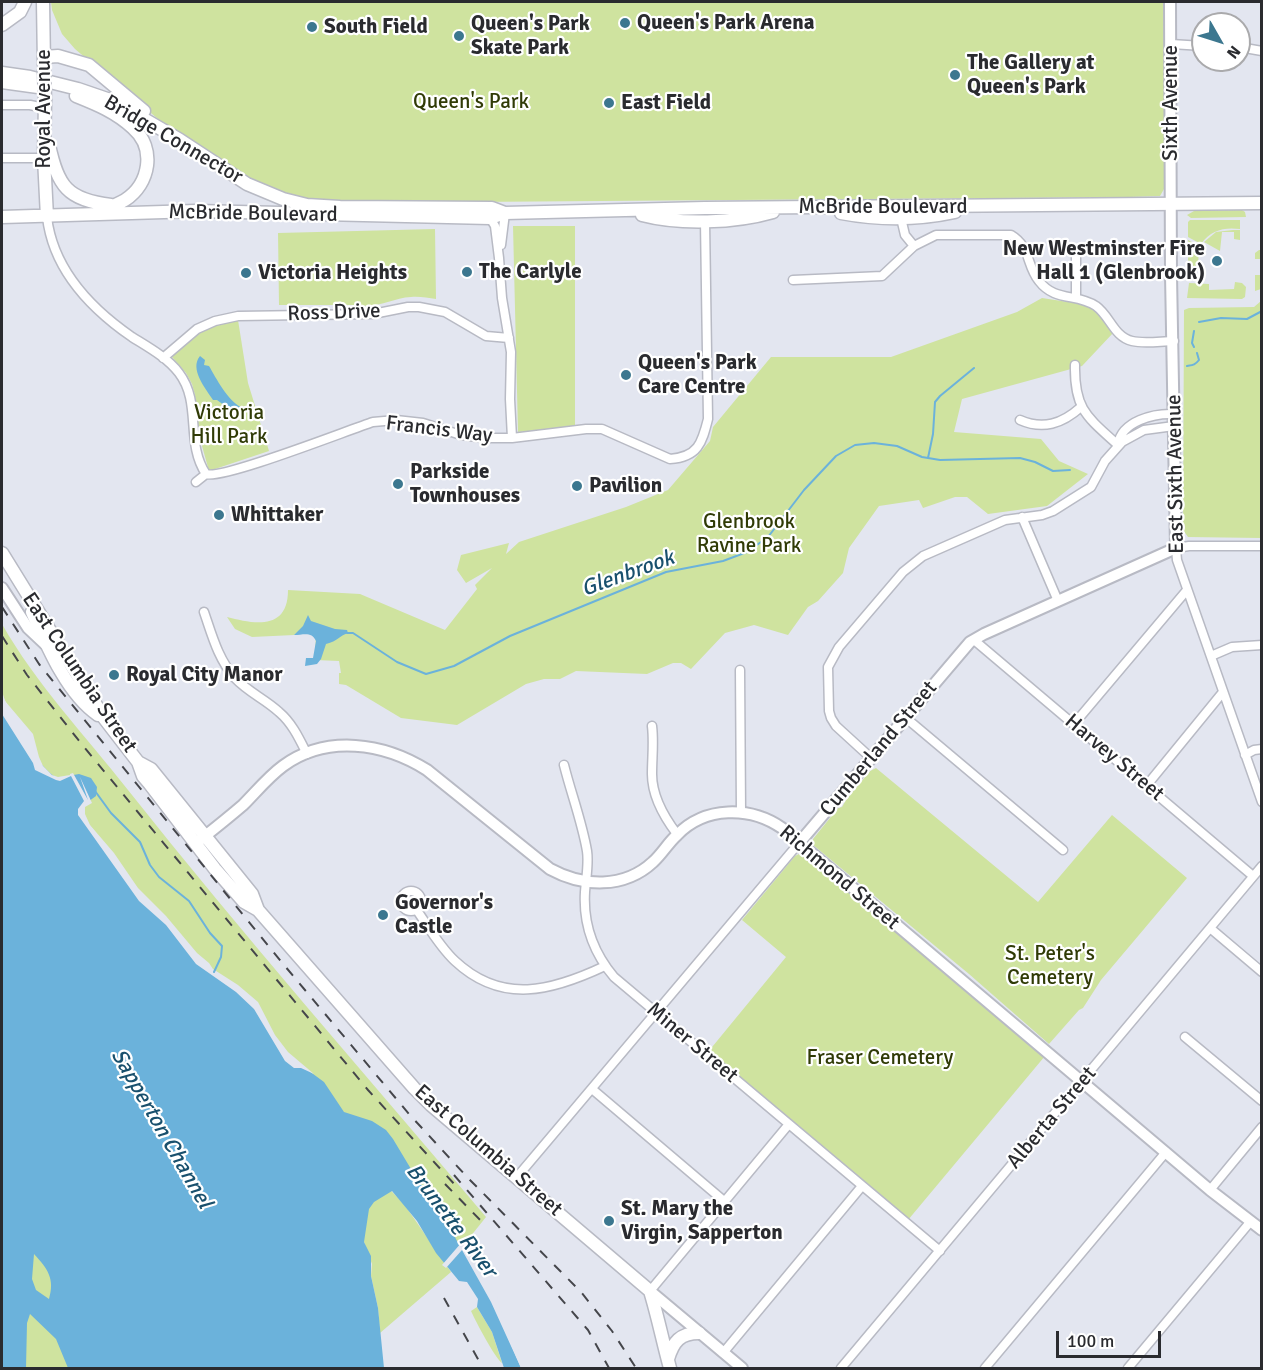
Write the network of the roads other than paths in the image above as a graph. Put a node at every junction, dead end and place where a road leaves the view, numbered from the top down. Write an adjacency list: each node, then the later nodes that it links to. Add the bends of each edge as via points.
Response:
1 (25, 2): 4 (main road, via 20,12)
2 (43, 2): 7 (main road, Royal Avenue)
3 (1170, 2): 5 (street, Sixth Avenue)
4 (2, 25)
5 (1171, 44): 6 (street); 18 (street, Sixth Avenue)
6 (1191, 45)
7 (44, 63): 11 (main road, Royal Avenue, bridge); 14 (main road, via 65,58 89,65)
8 (2, 73): 14 (main road, Bridge Connector, via 68,86 113,101)
9 (2, 82): 10 (main road, Bridge Connector)
10 (76, 96): 20 (main road, via 120,117 146,145 148,163 142,182 130,196); 26 (main road, Bridge Connector, via 130,116 257,198)
11 (45, 104): 12 (street); 13 (main road, Royal Avenue)
12 (2, 105)
13 (45, 132): 16 (main road, Royal Avenue); 20 (main road, via 66,189 84,200)
14 (180, 140): 19 (main road, Bridge Connector, via 247,184 283,200)
15 (2, 158): 16 (street)
16 (44, 158): 29 (main road, Royal Avenue)
17 (1262, 203): 18 (main road, McBride Boulevard)
18 (1171, 204): 21 (main road, McBride Boulevard); 39 (street, East Sixth Avenue)
19 (308, 205): 25 (main road, McBride Boulevard, via 492,208)
20 (113, 206): 27 (main road)
21 (982, 206): 22 (main road, McBride Boulevard); 31 (main road)
22 (808, 207): 23 (main road, McBride Boulevard); 31 (main road, via 861,217)
23 (788, 208): 24 (main road, McBride Boulevard); 32 (main road, via 757,217)
24 (629, 212): 25 (main road, McBride Boulevard); 32 (main road, via 663,220)
25 (505, 213): 30 (main road, McBride Boulevard); 35 (street)
26 (316, 214): 27 (main road, McBride Boulevard, via 195,211); 30 (main road, McBride Boulevard)
27 (80, 216): 29 (main road, McBride Boulevard)
28 (2, 217): 29 (main road, McBride Boulevard)
29 (47, 217): 40 (street, via 54,249 89,301 110,321)
30 (490, 218): 35 (street, via 495,226)
31 (901, 218): 33 (street, via 905,235)
32 (705, 220): 46 (street, Francis Way, via 708,419 699,446 691,454 670,459 602,429)
33 (914, 246): 36 (street, via 882,276); 37 (street, via 936,235 1011,235 1026,250 1038,280 1046,289 1056,295)
34 (1076, 254): 37 (street)
35 (499, 258): 38 (street)
36 (793, 280)
37 (1076, 297): 39 (street, via 1096,306 1116,331 1131,341)
38 (509, 338): 40 (street, Ross Drive, via 486,336 450,315 419,307 373,314 238,316 197,329); 46 (street)
39 (1174, 341): 43 (street, East Sixth Avenue)
40 (163, 358): 48 (street, via 189,388 194,442)
41 (1075, 365): 42 (street, via 1075,389)
42 (1081, 407): 44 (street, via 1053,424 1033,425); 47 (street)
43 (1174, 414): 45 (street, East Sixth Avenue); 47 (street, via 1140,420 1122,435)
44 (1020, 420)
45 (1174, 426): 47 (street, via 1144,430); 52 (street, East Sixth Avenue)
46 (512, 438): 48 (street, Francis Way, via 461,435 423,423 373,422 242,467 212,476)
47 (1118, 445): 50 (street, via 1087,490 1048,514)
48 (206, 474): 49 (street, Francis Way)
49 (196, 482)
50 (1022, 517): 57 (street); 75 (street, via 1005,520 914,562 832,657 828,667 831,718)
51 (1262, 546): 52 (street, Cumberland Street)
52 (1176, 548): 56 (street, East Sixth Avenue); 57 (street, Cumberland Street)
53 (2, 553): 54 (main road, East Columbia Street)
54 (17, 581): 62 (main road); 67 (main road, East Columbia Street)
55 (2, 588): 59 (street)
56 (1187, 590): 63 (street, East Sixth Avenue); 70 (street)
57 (1058, 601): 60 (street, Cumberland Street)
58 (204, 612): 73 (street, via 217,650 233,675 290,723)
59 (28, 628): 62 (street); 64 (street)
60 (974, 640): 69 (street, Cumberland Street); 70 (street, Harvey Street)
61 (1262, 645): 63 (street, via 1238,645)
62 (47, 646): 64 (main road); 67 (street)
63 (1211, 656): 66 (street, East Sixth Avenue)
64 (60, 670): 68 (main road, via 90,709)
65 (740, 670): 79 (street)
66 (1223, 692): 74 (street, East Sixth Avenue); 77 (street)
67 (96, 706): 68 (main road, East Columbia Street)
68 (104, 718): 81 (main road, East Columbia Street, via 138,762 143,776)
69 (906, 718): 75 (street, Cumberland Street); 83 (street)
70 (1074, 724): 77 (street, Harvey Street)
71 (652, 726): 80 (street, via 652,776 657,800)
72 (1262, 749): 74 (street)
73 (307, 754): 81 (street, Richmond Street, via 278,770); 86 (street, Richmond Street, via 358,745 410,759 550,869)
74 (1245, 754): 78 (street, East Sixth Avenue)
75 (871, 758): 82 (street, Cumberland Street)
76 (564, 765): 86 (street, Miner Street, via 586,848)
77 (1147, 785): 85 (street, Harvey Street)
78 (1262, 802)
79 (741, 812): 80 (street, Richmond Street, via 708,815); 82 (street, Richmond Street, via 773,822)
80 (677, 834): 86 (street, Richmond Street, via 643,870 624,880)
81 (200, 840): 99 (main road, East Columbia Street, via 244,902 258,910 414,1088)
82 (799, 843): 91 (street, Cumberland Street); 93 (street, Richmond Street)
83 (1063, 850)
84 (1262, 866): 85 (street, Alberta Street)
85 (1253, 876): 88 (street, Alberta Street)
86 (586, 882): 89 (street, Miner Street, via 586,923)
87 (416, 909): 89 (street, via 454,960 494,985 520,989 549,987)
88 (1210, 928): 90 (street); 93 (street, Alberta Street)
89 (604, 966): 91 (street, Miner Street)
90 (1262, 972)
91 (657, 1013): 94 (street, Cumberland Street); 96 (street, Miner Street)
92 (1185, 1037): 95 (street)
93 (1082, 1082): 98 (street, Richmond Street); 105 (street, Alberta Street)
94 (592, 1089): 99 (street, Cumberland Street); 102 (street)
95 (1262, 1101)
96 (789, 1124): 100 (street, Miner Street); 102 (street)
97 (1262, 1127): 101 (street)
98 (1166, 1152): 101 (street, Richmond Street); 114 (street)
99 (517, 1178): 106 (main road, East Columbia Street)
100 (862, 1186): 105 (street, Miner Street); 110 (street)
101 (1210, 1190): 103 (street, Richmond Street)
102 (724, 1201): 107 (street)
103 (1251, 1221): 104 (street, Richmond Street); 115 (street)
104 (1262, 1230)
105 (940, 1251): 113 (street, Alberta Street)
106 (636, 1278): 107 (main road, East Columbia Street); 109 (main road)
107 (650, 1291): 108 (street, East Columbia Street); 109 (main road, via 662,1329)
108 (699, 1333): 110 (street, East Columbia Street); 111 (main road, via 680,1337 672,1346)
109 (662, 1343): 111 (main road)
110 (723, 1353): 112 (street, East Columbia Street)
111 (669, 1364)
112 (742, 1368)
113 (841, 1368)
114 (985, 1368)
115 (1128, 1368)

